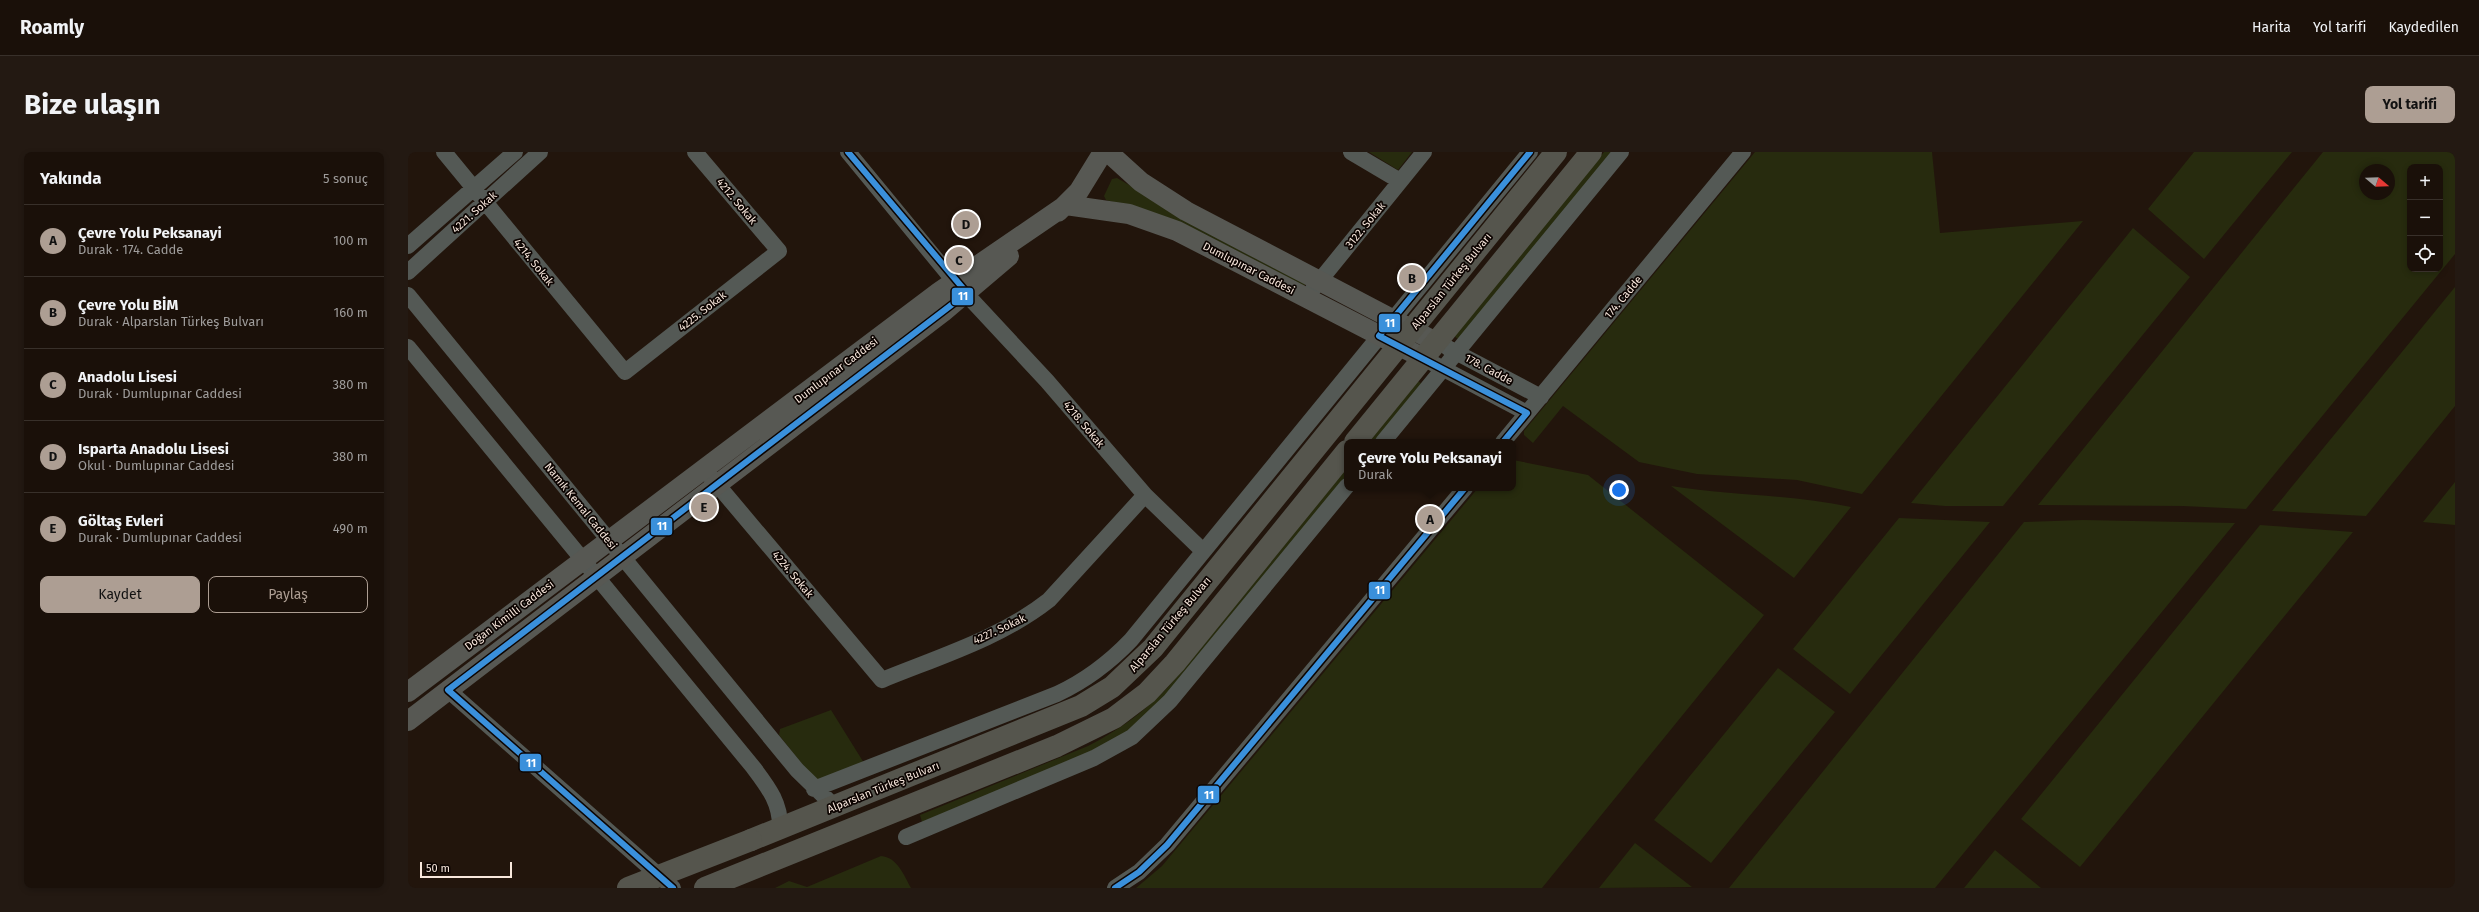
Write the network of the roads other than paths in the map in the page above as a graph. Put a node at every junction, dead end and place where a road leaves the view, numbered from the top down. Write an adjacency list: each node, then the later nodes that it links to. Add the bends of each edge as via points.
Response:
1 (444, 152): 16 (street, 4214. Sokak)
2 (515, 152): 16 (street, 4221. Sokak)
3 (540, 152): 17 (street, 4221. Sokak)
4 (695, 152): 20 (street, 4212. Sokak)
5 (848, 152): 23 (street, 4218. Sokak)
6 (1103, 152): 18 (main road, Dumlupınar Caddesi, via 1092,173)
7 (1108, 152): 22 (main road, Dumlupınar Caddesi, via 1141,182 1186,211)
8 (1351, 152): 15 (street)
9 (1424, 152): 15 (street, 3122. Sokak)
10 (1530, 152): 26 (street)
11 (1556, 152): 28 (highway, Alparslan Türkeş Bulvarı)
12 (1591, 152): 30 (highway)
13 (1621, 152): 31 (street)
14 (1743, 152): 34 (street, 174. Cadde)
15 (1400, 182): 22 (street, 3122. Sokak)
16 (475, 189): 17 (street, 4214. Sokak); 19 (street, 4221. Sokak)
17 (485, 202): 21 (street, 4221. Sokak); 33 (street, 4214. Sokak)
18 (1066, 205): 23 (main road, Dumlupınar Caddesi); 25 (main road, Dumlupınar Caddesi, via 1129,214 1158,223)
19 (408, 246)
20 (779, 251): 33 (street, 4225. Sokak)
21 (408, 272)
22 (1319, 281): 25 (street, 3122. Sokak); 26 (main road, Dumlupınar Caddesi)
23 (960, 287): 40 (main road, Dumlupınar Caddesi); 41 (main road, Dumlupınar Caddesi); 44 (street, 4218. Sokak, via 1047,380)
24 (408, 295): 45 (street, Namık Kemal Caddesi)
25 (1306, 298): 27 (main road, Dumlupınar Caddesi)
26 (1393, 320): 27 (street); 28 (main road, Dumlupınar Caddesi)
27 (1379, 336): 28 (main road, Dumlupınar Caddesi); 46 (street)
28 (1405, 338): 30 (main road, Dumlupınar Caddesi); 55 (highway, Alparslan Türkeş Bulvarı, via 1153,648 1112,687 1081,706)
29 (408, 347): 48 (street)
30 (1430, 350): 31 (street, 178. Cadde); 32 (street, 178. Cadde); 36 (highway)
31 (1457, 352): 32 (street); 34 (street, 178. Cadde)
32 (1444, 369): 35 (street, 178. Cadde); 37 (street)
33 (625, 372)
34 (1541, 397): 35 (street, 174. Cadde)
35 (1527, 413): 38 (street, 174. Cadde)
36 (1357, 439)
37 (1386, 439)
38 (1505, 439)
39 (1344, 455): 60 (highway, via 1175,662 1131,706 1092,731)
40 (704, 468): 41 (street, 4224. Sokak); 45 (main road, Dumlupınar Caddesi)
41 (718, 485): 47 (main road, Dumlupınar Caddesi); 50 (street, 4224. Sokak)
42 (1344, 490): 57 (street, via 1170,701 1132,737 1094,758)
43 (1462, 491): 61 (street, via 1167,845 1139,872)
44 (1145, 496): 46 (street, 4218. Sokak); 50 (street, 4227. Sokak, via 1049,600 1031,614 1010,626)
45 (609, 539): 47 (street, Namık Kemal Caddesi); 48 (main road, Doğan Kimilli Caddesi)
46 (1203, 551): 54 (street, via 1131,640 1095,673 1076,685)
47 (623, 557): 49 (main road, Doğan Kimilli Caddesi); 54 (street, Namık Kemal Caddesi)
48 (583, 559): 49 (street); 52 (main road, Doğan Kimilli Caddesi)
49 (597, 577): 51 (main road, Doğan Kimilli Caddesi); 56 (street, via 764,782 778,807)
50 (882, 680)
51 (448, 690): 53 (main road, Doğan Kimilli Caddesi); 59 (street)
52 (408, 692)
53 (408, 721)
54 (814, 789): 55 (street, Namık Kemal Caddesi)
55 (834, 806): 56 (highway, Alparslan Türkeş Bulvarı)
56 (780, 829): 58 (highway, Alparslan Türkeş Bulvarı, bridge)
57 (906, 837)
58 (628, 888)
59 (673, 888)
60 (705, 888)
61 (1115, 888)

